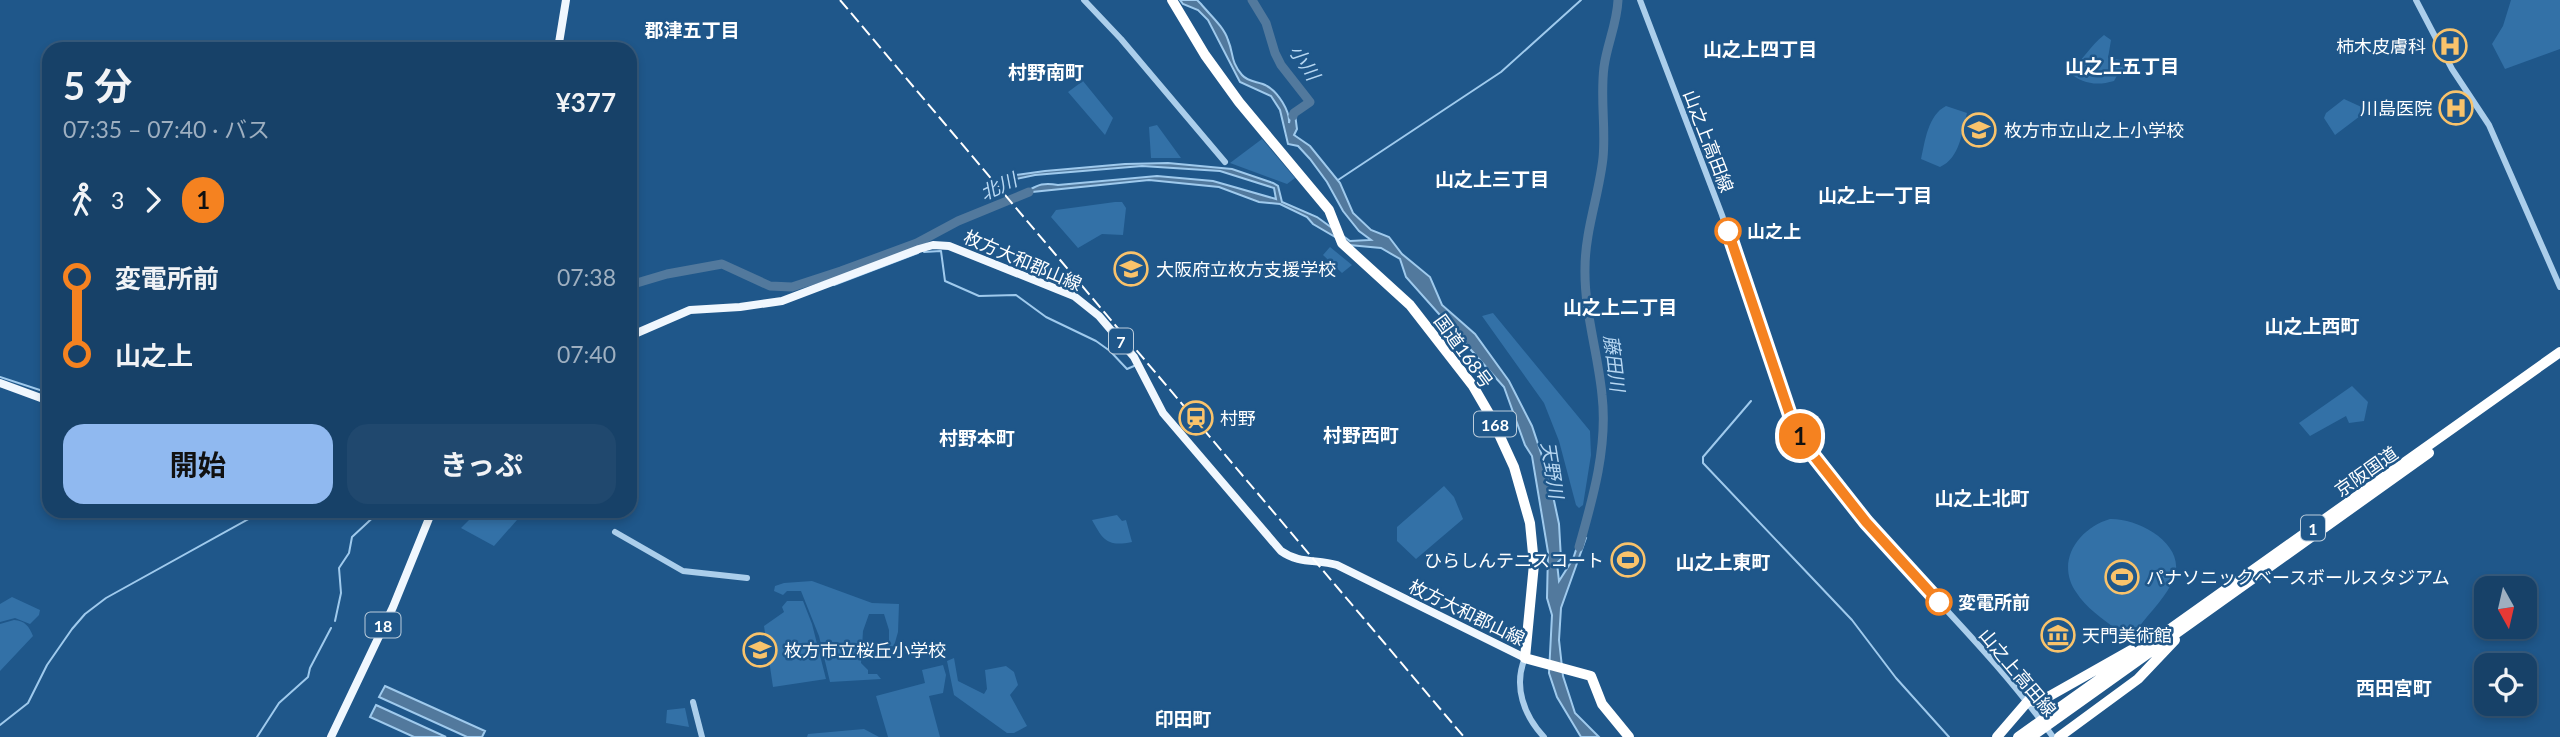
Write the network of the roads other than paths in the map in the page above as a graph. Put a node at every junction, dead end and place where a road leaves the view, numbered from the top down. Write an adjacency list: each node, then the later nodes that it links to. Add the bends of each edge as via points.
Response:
1 (566, 0): 6 (main road)
2 (1084, 0): 7 (street)
3 (1172, 0): 19 (highway, 国道168号 / 168, via 1239,102 1333,218 1348,251 1390,284 1434,333 1473,386 1505,442 1524,497 1534,551)
4 (1640, 0): 20 (street, 山之上高田線, via 1720,211 1790,415 1806,446 1866,522)
5 (2416, 0): 8 (street, via 2452,69 2489,125)
6 (559, 42)
7 (1225, 162)
8 (2560, 287)
9 (637, 333): 19 (main road, 枚方大和郡山線 / 7, via 690,310 782,300 919,249 949,246 1073,296 1099,316 1134,357 1163,412 1281,551 1304,562 1337,565)
10 (2560, 352): 18 (highway, 京阪国道 / 1)
11 (2560, 359): 17 (highway, 京阪国道 / 1)
12 (0, 383): 13 (main road)
13 (42, 398)
14 (429, 518): 23 (main road, 18)
15 (615, 532): 16 (street, via 683,571)
16 (747, 578)
17 (2238, 590): 22 (highway, 京阪国道 / 1); 31 (highway, via 2174,641 2138,679)
18 (2149, 643): 20 (highway, 1, via 2039,702); 22 (highway, 京阪国道 / 1)
19 (1525, 658): 25 (street, via 1519,686 1525,708); 26 (highway, via 1591,676 1602,705)
20 (2028, 701): 27 (highway); 30 (street, 山之上高田線)
21 (693, 702): 24 (street)
22 (2068, 706): 28 (highway, 京阪国道 / 1); 29 (highway, 京阪国道 / 1)
23 (331, 737)
24 (702, 737)
25 (1544, 737)
26 (1629, 737)
27 (1997, 737)
28 (2018, 737)
29 (2031, 737)
30 (2053, 737)
31 (2059, 737)

